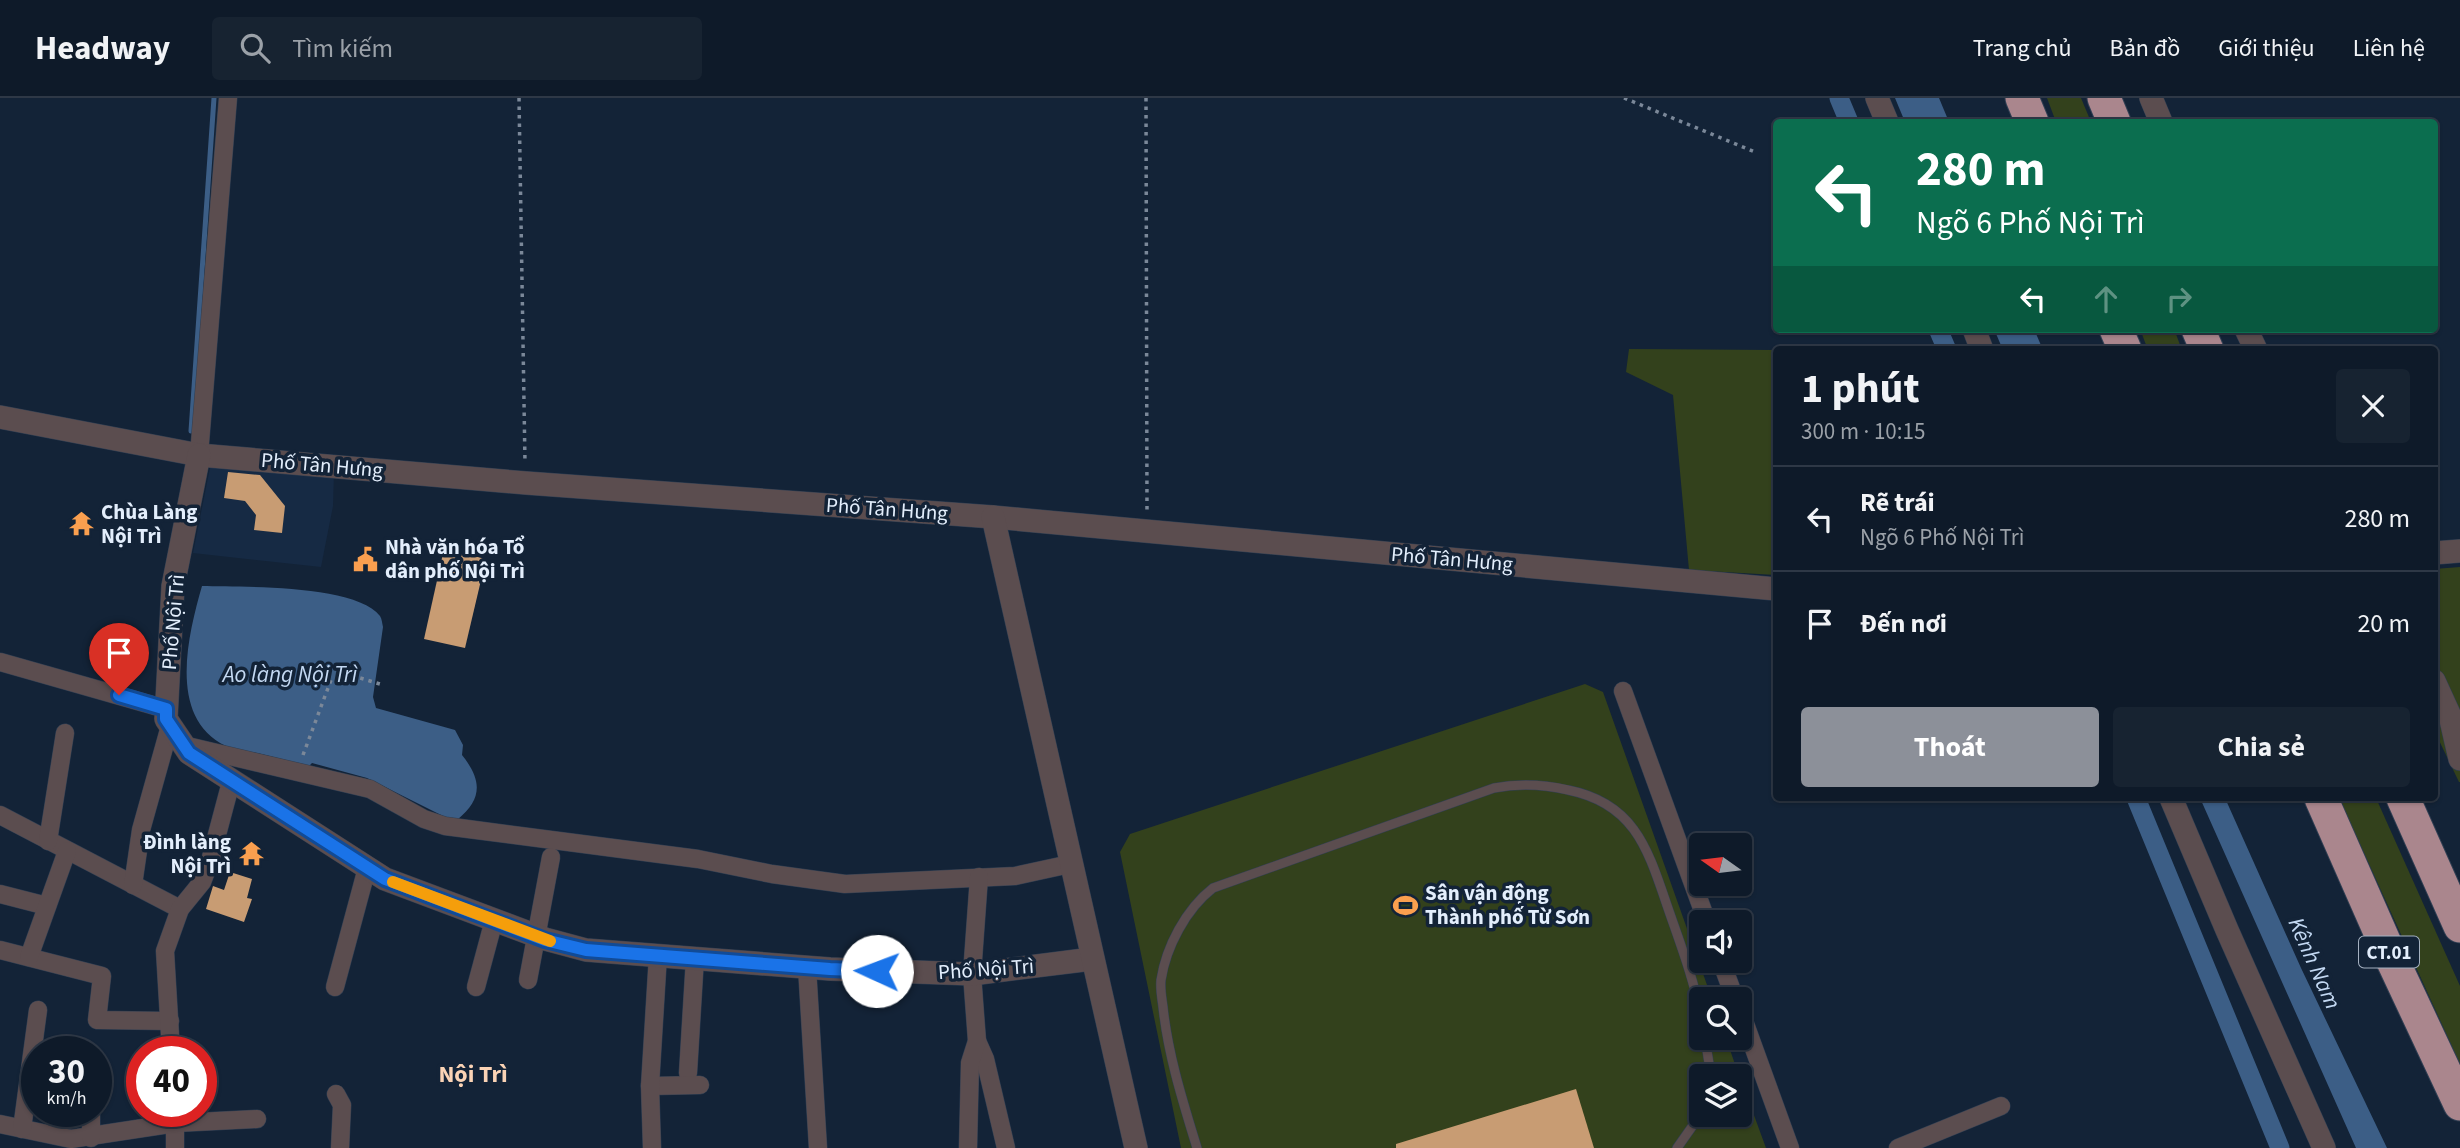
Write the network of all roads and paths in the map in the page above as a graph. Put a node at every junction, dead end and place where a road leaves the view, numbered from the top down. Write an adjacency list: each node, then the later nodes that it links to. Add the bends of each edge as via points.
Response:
1 (228, 98): 15 (street)
2 (519, 98): 16 (path)
3 (1146, 98): 18 (path)
4 (1624, 98): 13 (path)
5 (1877, 98): 9 (street)
6 (2022, 98): 10 (highway)
7 (2104, 98): 11 (highway)
8 (2151, 98): 12 (street)
9 (1887, 119)
10 (2031, 119)
11 (2113, 119)
12 (2160, 119)
13 (1755, 152)
14 (0, 418): 15 (street, Phố Tân Hưng)
15 (199, 455): 16 (street, Phố Tân Hưng); 28 (street, Phố Nội Trì, via 173,586)
16 (526, 483): 17 (street, Phố Tân Hưng)
17 (993, 517): 18 (street, Phố Tân Hưng); 42 (street)
18 (1147, 531): 21 (street, Phố Tân Hưng)
19 (2460, 551): 20 (street)
20 (2438, 553)
21 (1773, 589)
22 (0, 662): 28 (street)
23 (344, 673): 25 (path)
24 (331, 680): 32 (path)
25 (383, 685)
26 (2438, 690): 31 (street)
27 (1623, 691): 50 (street)
28 (168, 717): 30 (street, Phố Nội Trì); 45 (street)
29 (65, 733): 39 (street)
30 (183, 745): 32 (street); 33 (street, Phố Nội Trì)
31 (2460, 759)
32 (298, 771): 44 (street, via 370,789 444,826 698,859 845,884)
33 (231, 782): 43 (street, Phố Nội Trì); 49 (street, via 202,882)
34 (2172, 801): 94 (street)
35 (2322, 801): 72 (highway, CT.01)
36 (2404, 801): 52 (highway)
37 (2427, 801): 46 (highway)
38 (0, 815): 39 (street)
39 (48, 841): 40 (street)
40 (67, 852): 45 (street); 48 (street)
41 (551, 857): 53 (street)
42 (1070, 863): 44 (street, via 1015,876); 58 (street)
43 (367, 868): 51 (street, Phố Nội Trì); 62 (street)
44 (979, 877): 60 (street)
45 (133, 885): 49 (street)
46 (2460, 891)
47 (0, 894): 48 (street)
48 (47, 906): 56 (street)
49 (180, 909): 66 (street, via 165,951)
50 (1703, 910)
51 (494, 920): 53 (street, Phố Nội Trì); 63 (street)
52 (2460, 926)
53 (537, 936): 55 (street, Phố Nội Trì, via 586,950); 61 (street)
54 (0, 950): 56 (street)
55 (658, 956): 57 (street, Phố Nội Trì); 70 (street)
56 (29, 957): 66 (street, via 102,976 97,1020)
57 (695, 958): 59 (street, Phố Nội Trì); 70 (street, via 694,1079)
58 (1092, 960): 60 (street, Phố Nội Trì); 89 (street)
59 (807, 967): 60 (street, Phố Nội Trì); 86 (street)
60 (972, 974): 68 (street)
61 (528, 980)
62 (335, 987)
63 (476, 987)
64 (1696, 987): 90 (lane, via 1650,857 1633,828 1609,804 1546,785 1493,788 1213,888 1192,908 1173,944 1161,983 1164,1021)
65 (38, 1010): 81 (street)
66 (170, 1021): 67 (street)
67 (170, 1036)
68 (977, 1041): 87 (street, via 970,1063); 88 (street)
69 (1752, 1043): 92 (street)
70 (650, 1086): 85 (street)
71 (335, 1094): 84 (street, via 342,1105)
72 (2460, 1104)
73 (2001, 1106): 93 (street)
74 (217, 1118): 75 (street)
75 (257, 1119)
76 (0, 1124): 81 (street)
77 (91, 1127): 82 (street)
78 (135, 1127): 82 (street)
79 (175, 1127): 83 (street)
80 (1692, 1127): 91 (lane)
81 (22, 1129): 82 (street, via 71,1139)
82 (91, 1138)
83 (175, 1148)
84 (340, 1148)
85 (652, 1148)
86 (818, 1148)
87 (968, 1148)
88 (1006, 1148)
89 (1136, 1148)
90 (1197, 1148)
91 (1677, 1148)
92 (1790, 1148)
93 (1898, 1148)
94 (2324, 1148)

